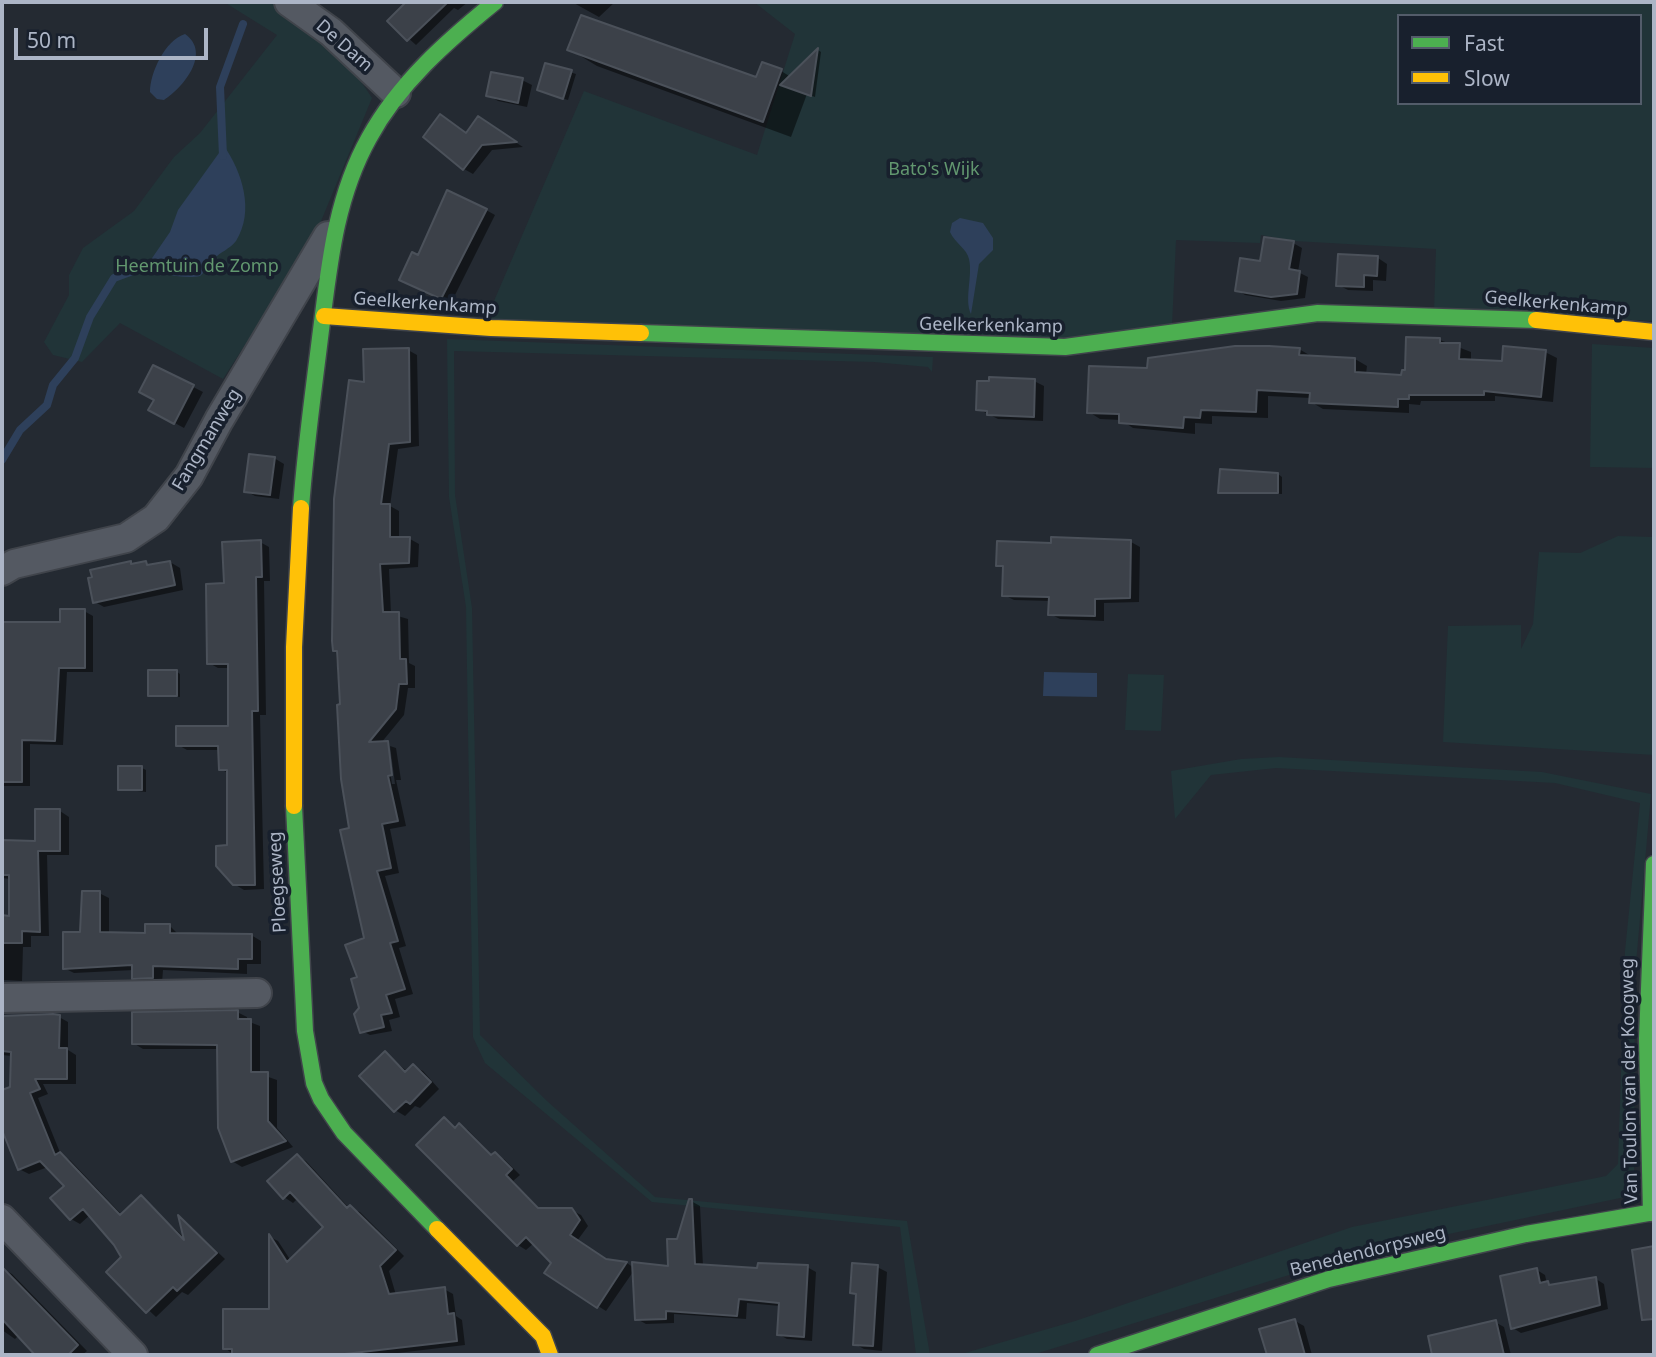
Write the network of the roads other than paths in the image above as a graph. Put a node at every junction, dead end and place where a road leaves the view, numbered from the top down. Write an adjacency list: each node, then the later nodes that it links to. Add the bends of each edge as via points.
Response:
1 (289, 2): 3 (street, De Dam, via 331,32)
2 (495, 2): 3 (street, Fangmanweg)
3 (396, 93): 4 (street, Fangmanweg, via 366,143)
4 (338, 218): 5 (street, Fangmanweg); 7 (street, Fangmanweg, via 189,476 156,518 126,538)
5 (324, 316): 6 (street, Geelkerkenkamp, via 481,327 1065,347 1318,313 1527,319); 14 (street, Ploegseweg, via 298,542 292,709 295,850 307,1043 314,1082 326,1108 372,1164 543,1336)
6 (1654, 332)
7 (2, 571)
8 (1654, 864): 11 (street, Van Toulon van der Koogweg, via 1647,943 1645,1074)
9 (257, 993): 10 (street)
10 (2, 998)
11 (1652, 1212): 15 (street, Benedendorpsweg, via 1526,1234 1329,1279)
12 (2, 1219): 13 (street)
13 (133, 1355)
14 (550, 1355)
15 (1097, 1355)

